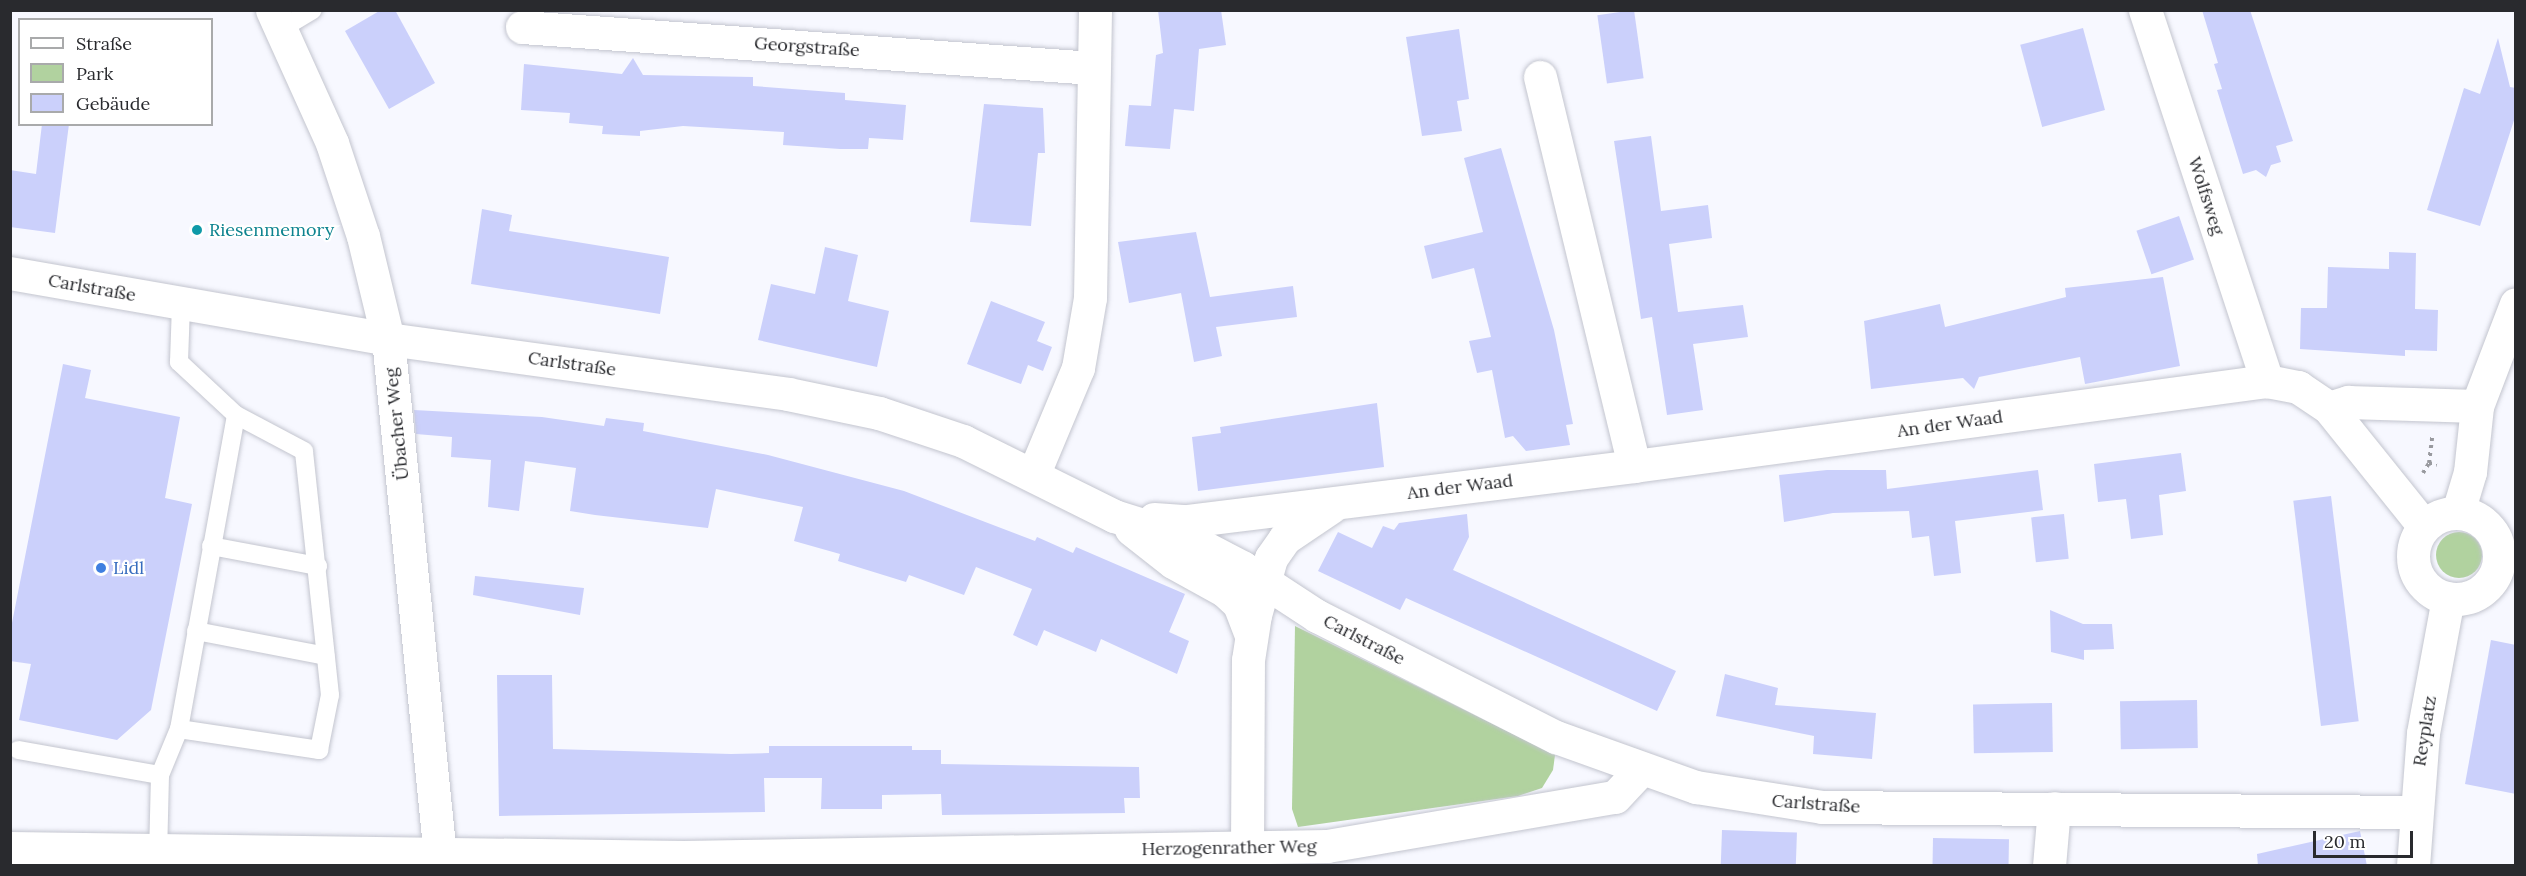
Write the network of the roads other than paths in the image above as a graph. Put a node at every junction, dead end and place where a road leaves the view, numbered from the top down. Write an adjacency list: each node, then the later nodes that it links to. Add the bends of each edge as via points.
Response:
1 (313, 10): 4 (lane)
2 (1095, 10): 6 (street)
3 (2145, 10): 12 (street, Wolfsweg)
4 (276, 20): 11 (street, Übacher Weg, via 332,143 363,236)
5 (522, 27): 6 (street, Georgstraße)
6 (1093, 68): 17 (street, via 1090,298 1078,368)
7 (1540, 77): 16 (street)
8 (10, 273): 9 (street, Carlstraße)
9 (181, 304): 11 (street, Carlstraße); 15 (lane, via 179,362)
10 (2516, 304): 13 (street)
11 (388, 339): 17 (street, Carlstraße, via 788,394 879,413 963,441); 40 (street, Übacher Weg)
12 (2267, 381): 14 (street, via 2298,387); 16 (street, An der Waad)
13 (2476, 406): 14 (street, via 2348,402); 19 (street, via 2470,472)
14 (2329, 408): 21 (street)
15 (236, 415): 22 (lane); 24 (lane, via 304,451)
16 (1634, 466): 18 (street, An der Waad)
17 (1034, 473): 20 (street, Carlstraße)
18 (1358, 499): 20 (street, An der Waad, via 1186,521); 25 (street, An der Waad, via 1320,511 1296,527 1271,558)
19 (2458, 512): 21 (street); 23 (street, via 2488,526)
20 (1114, 516): 25 (street, Carlstraße, via 1188,539); 28 (street, Carlstraße, via 1173,562 1225,591 1239,604)
21 (2424, 526): 26 (street, via 2413,561 2418,578)
22 (211, 546): 24 (lane); 27 (lane)
23 (2508, 563): 26 (street, via 2479,593)
24 (318, 566): 29 (lane)
25 (1266, 586): 28 (street, Carlstraße); 32 (street, Carlstraße, via 1556,737)
26 (2448, 598): 35 (street, Reyplatz)
27 (196, 631): 29 (lane); 30 (lane)
28 (1251, 635): 37 (street, Carlstraße)
29 (326, 656): 30 (lane, via 330,695 320,750)
30 (179, 729): 33 (lane)
31 (18, 750): 33 (lane)
32 (1640, 770): 34 (street, Carlstraße, via 1754,799 1822,807); 38 (street, Herzogenrather Weg, via 1616,797)
33 (160, 775): 39 (lane)
34 (2054, 808): 35 (street, Carlstraße); 41 (street)
35 (2413, 812): 42 (street, Reyplatz)
36 (10, 848): 39 (street, Herzogenrather Weg)
37 (1247, 848): 38 (street, Herzogenrather Weg); 40 (street, Herzogenrather Weg)
38 (1328, 856)
39 (158, 858): 40 (street, Herzogenrather Weg)
40 (441, 861)
41 (2049, 866)
42 (2413, 866)

